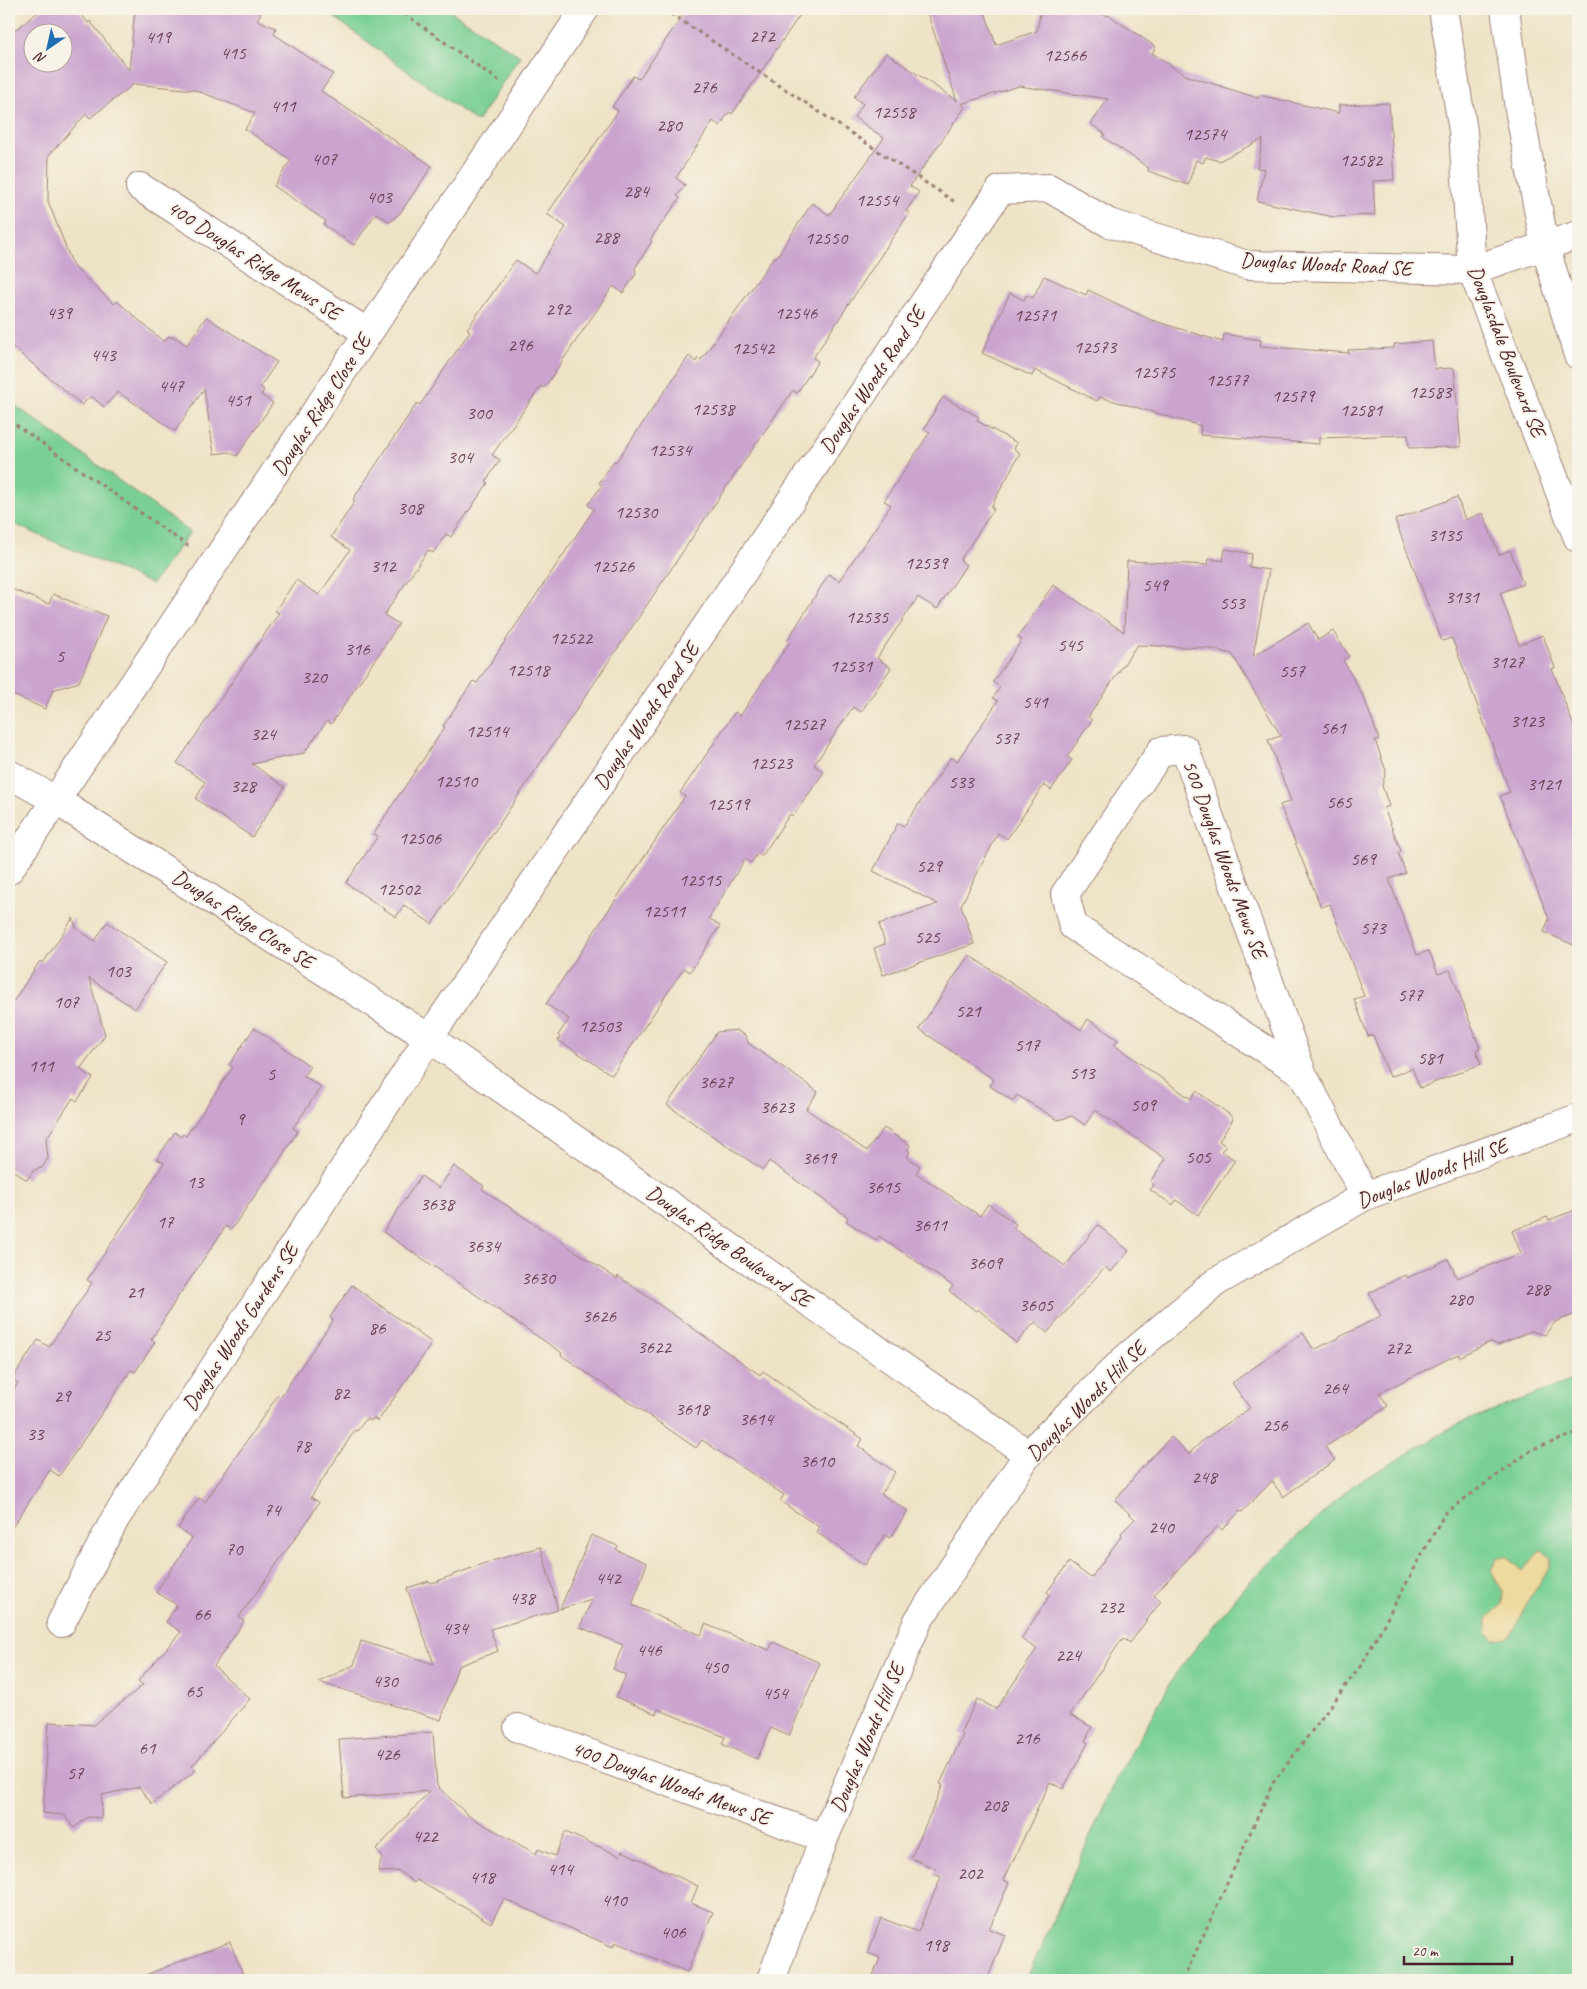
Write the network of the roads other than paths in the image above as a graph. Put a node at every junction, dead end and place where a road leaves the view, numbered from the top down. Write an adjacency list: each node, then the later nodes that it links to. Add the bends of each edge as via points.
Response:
1 (585, 9): 8 (street, Douglas Ridge Close SE)
2 (1443, 9): 7 (street, Douglasdale Boulevard SE, via 1463,131)
3 (1506, 9): 6 (street, via 1519,109)
4 (140, 187): 8 (street, 400 Douglas Ridge Mews SE)
5 (1578, 235): 6 (street, Douglas Woods Road SE)
6 (1545, 246): 7 (street, Douglas Woods Road SE); 9 (street)
7 (1472, 270): 10 (street, Douglasdale Boulevard SE); 14 (street, Douglas Woods Road SE, via 1247,265 1109,223 1049,188 1000,190)
8 (368, 333): 12 (street, Douglas Ridge Close SE)
9 (1578, 355)
10 (1578, 538)
11 (9, 774): 12 (street, Douglas Ridge Close SE)
12 (57, 801): 13 (street); 14 (street, Douglas Ridge Close SE)
13 (9, 870)
14 (429, 1038): 18 (street, Douglas Ridge Boulevard SE); 19 (street, Douglas Woods Gardens SE, via 115,1519)
15 (1302, 1073): 15 (street, 500 Douglas Woods Mews SE, via 1185,749 1161,751 1065,894 1074,926); 17 (street, 500 Douglas Woods Mews SE)
16 (1578, 1118): 17 (street, Douglas Woods Hill SE)
17 (1365, 1196): 18 (street, Douglas Woods Hill SE, via 1216,1282 1125,1359)
18 (1028, 1454): 21 (street, Douglas Woods Hill SE, via 918,1621)
19 (62, 1623)
20 (518, 1728): 21 (street, 400 Douglas Woods Mews SE)
21 (824, 1838): 22 (street, Douglas Woods Hill SE)
22 (771, 1980)

